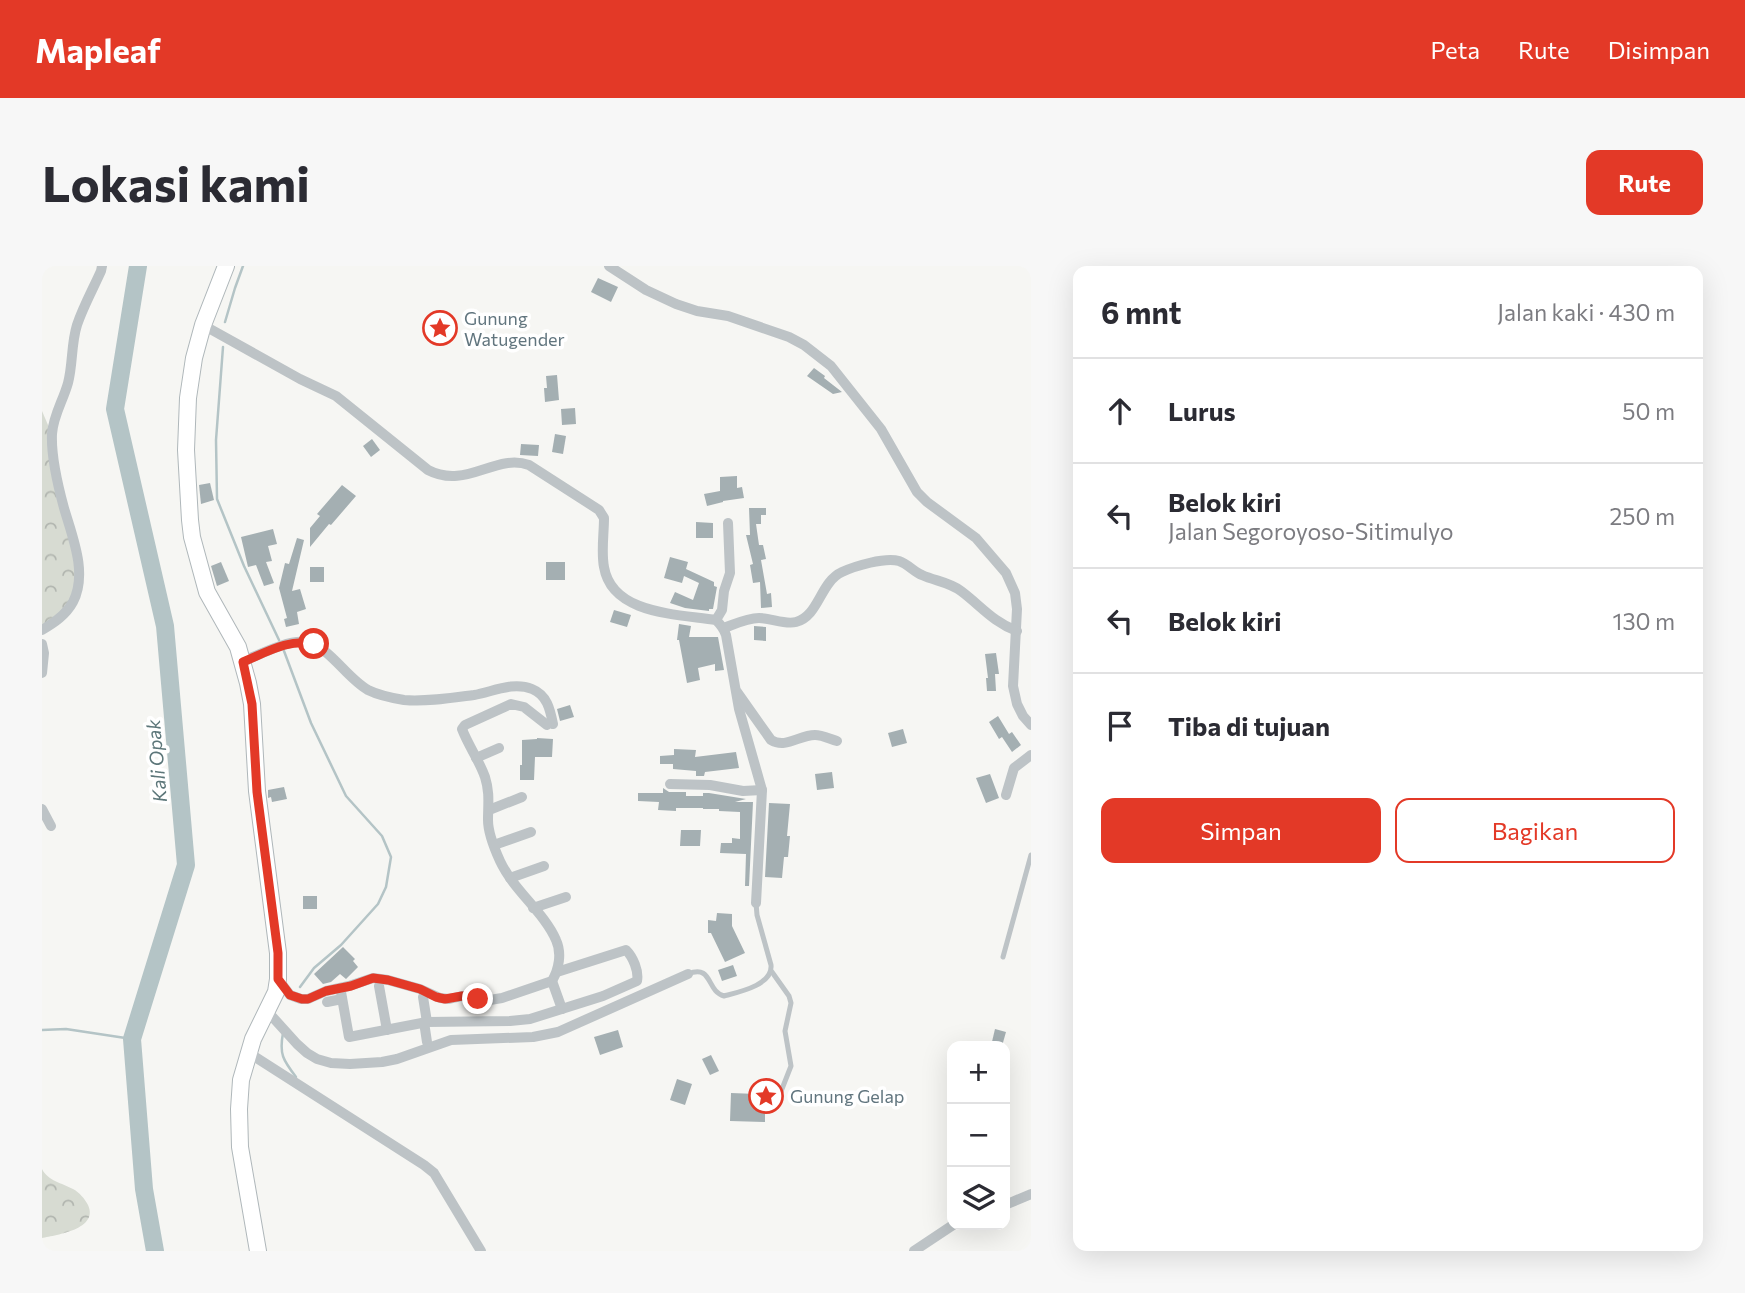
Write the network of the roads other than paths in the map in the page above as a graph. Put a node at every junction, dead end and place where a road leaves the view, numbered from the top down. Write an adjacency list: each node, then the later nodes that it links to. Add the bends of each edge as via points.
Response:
1 (102, 266): 7 (street, via 77,326 69,376 52,432 58,482 78,560 78,586 59,620)
2 (226, 266): 4 (main road)
3 (609, 266): 8 (street, via 676,304 789,337 831,366 881,429 917,492 976,538 1006,573 1015,593)
4 (203, 325): 6 (street, via 336,396 436,474 458,477 510,463 529,465 602,513 604,566 620,595 643,608); 10 (main road, via 186,426 192,537 207,592)
5 (728, 523): 6 (street, via 730,573)
6 (720, 624): 8 (street, via 756,618 797,622 811,612 840,573 890,560 958,588 1000,624); 12 (street)
7 (42, 630)
8 (1017, 631): 13 (street, via 1013,686 1017,704)
9 (42, 644): 11 (street)
10 (243, 662): 17 (street, via 303,642 314,644 361,685 384,696 425,700 517,687 531,689 549,705 550,724 511,704 463,727); 37 (main road, via 252,704)
11 (42, 673)
12 (735, 690): 14 (street, via 777,744 813,735); 19 (street)
13 (1031, 725)
14 (838, 741)
15 (499, 748): 17 (street)
16 (1031, 755): 20 (street, via 1014,768)
17 (476, 758): 23 (street, via 485,778)
18 (670, 784): 19 (street)
19 (762, 790): 31 (street)
20 (1006, 795)
21 (522, 797): 23 (street)
22 (42, 808): 24 (street)
23 (489, 810): 26 (street)
24 (51, 825)
25 (531, 832): 26 (street)
26 (495, 845): 29 (street)
27 (1031, 855): 33 (lane)
28 (544, 866): 29 (street)
29 (510, 878): 32 (street)
30 (566, 897): 32 (street)
31 (756, 903): 34 (lane)
32 (533, 908): 36 (street, via 556,939)
33 (1003, 957)
34 (772, 972): 35 (lane, via 758,984 724,996 716,993 705,974); 49 (lane, via 791,1003 785,1031 791,1066)
35 (688, 974): 43 (street, via 558,1032 451,1040 382,1062 317,1059)
36 (555, 976): 40 (street, via 498,999); 42 (street); 42 (street, via 626,950 638,976 638,981 625,988)
37 (278, 979): 40 (street, via 290,995 302,999 373,978 436,997); 43 (main road)
38 (393, 988): 46 (street, via 379,988)
39 (423, 997): 45 (street)
40 (455, 997): 44 (street)
41 (327, 1002): 46 (street, via 342,995 349,1037)
42 (562, 1009): 44 (street, via 520,1020)
43 (268, 1012): 48 (main road)
44 (457, 1021): 45 (street)
45 (425, 1022): 46 (street); 47 (street)
46 (387, 1030)
47 (427, 1042)
48 (249, 1053): 53 (main road, via 240,1080 240,1147); 54 (street, via 434,1173)
49 (780, 1094)
50 (1031, 1194): 51 (street)
51 (1010, 1203)
52 (947, 1229): 55 (street)
53 (258, 1251)
54 (481, 1251)
55 (914, 1251)

